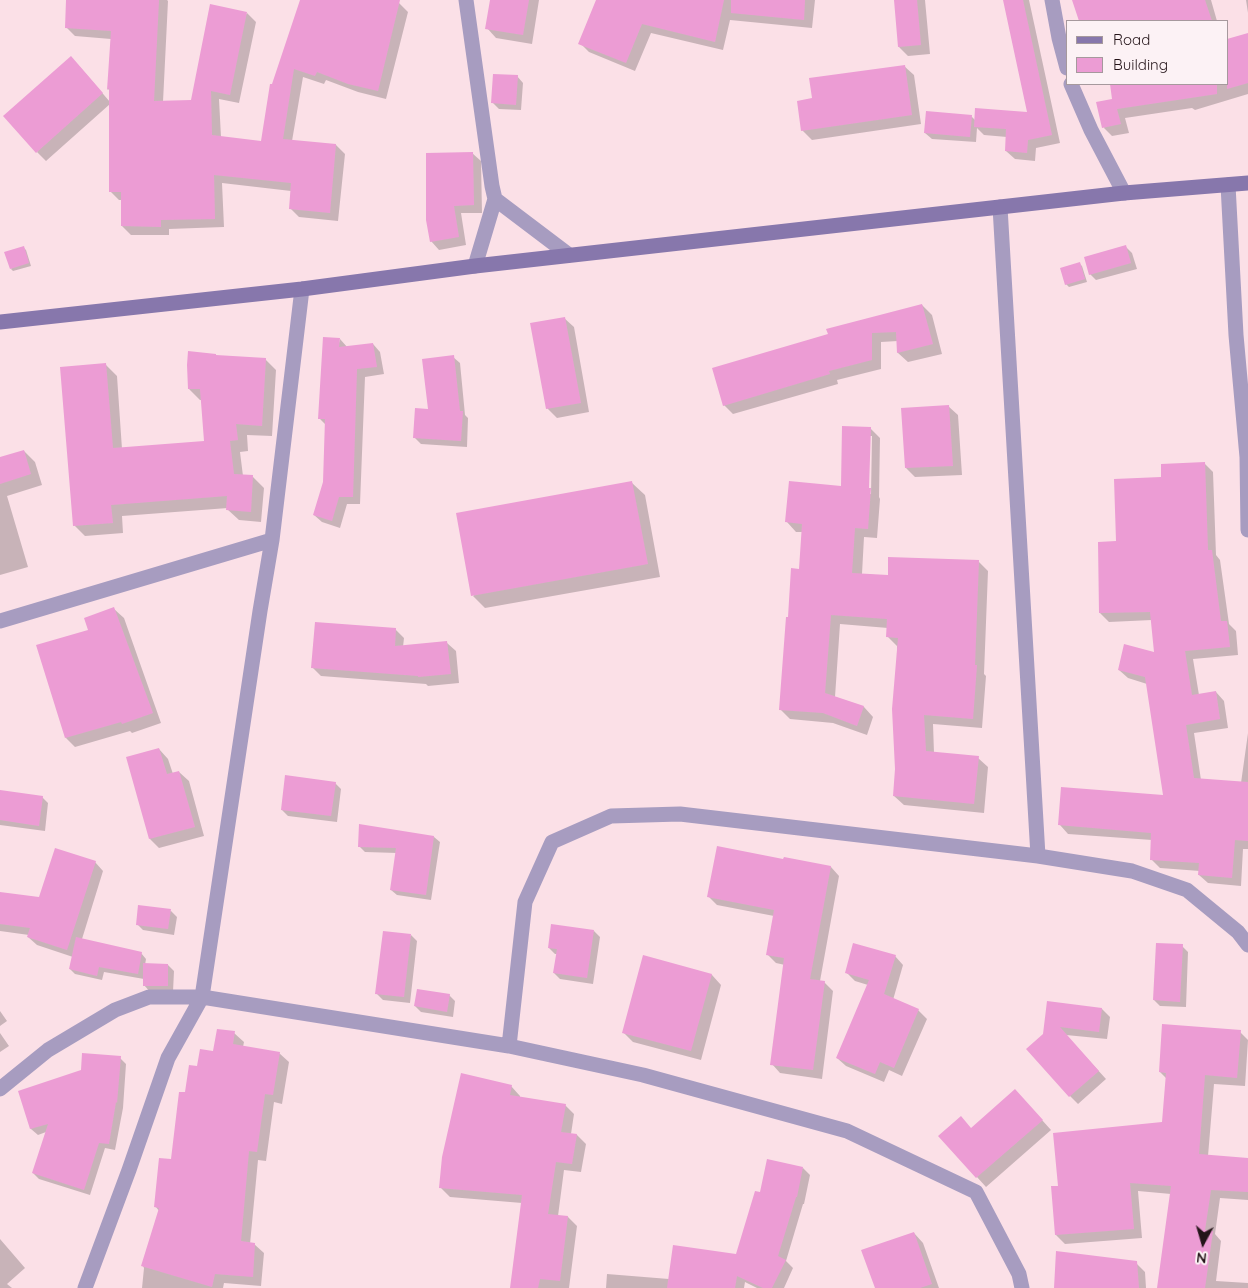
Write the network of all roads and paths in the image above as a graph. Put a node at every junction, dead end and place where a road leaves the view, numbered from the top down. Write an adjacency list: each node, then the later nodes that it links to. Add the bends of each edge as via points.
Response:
1 (466, 0): 8 (street)
2 (1052, 0): 3 (street)
3 (1066, 65)
4 (1071, 85): 7 (street)
5 (1248, 183): 6 (main road)
6 (1228, 185): 7 (main road); 14 (street, via 1247,457)
7 (1124, 193): 9 (main road)
8 (495, 199): 10 (street); 11 (street)
9 (1000, 207): 10 (main road); 17 (street)
10 (569, 255): 11 (main road)
11 (475, 266): 12 (main road)
12 (302, 289): 13 (main road); 15 (street)
13 (0, 322)
14 (1248, 530)
15 (272, 540): 16 (street); 19 (street)
16 (0, 622)
17 (1038, 856): 18 (street, via 1132,871 1188,890 1238,932); 20 (street, via 680,814 611,816 552,842 524,902)
18 (1248, 945)
19 (202, 997): 20 (street); 21 (street, via 149,996 115,1010 48,1050); 22 (street, via 168,1058)
20 (509, 1046): 23 (street, via 643,1076 847,1131 976,1192 1019,1274)
21 (0, 1089)
22 (85, 1288)
23 (1022, 1288)

